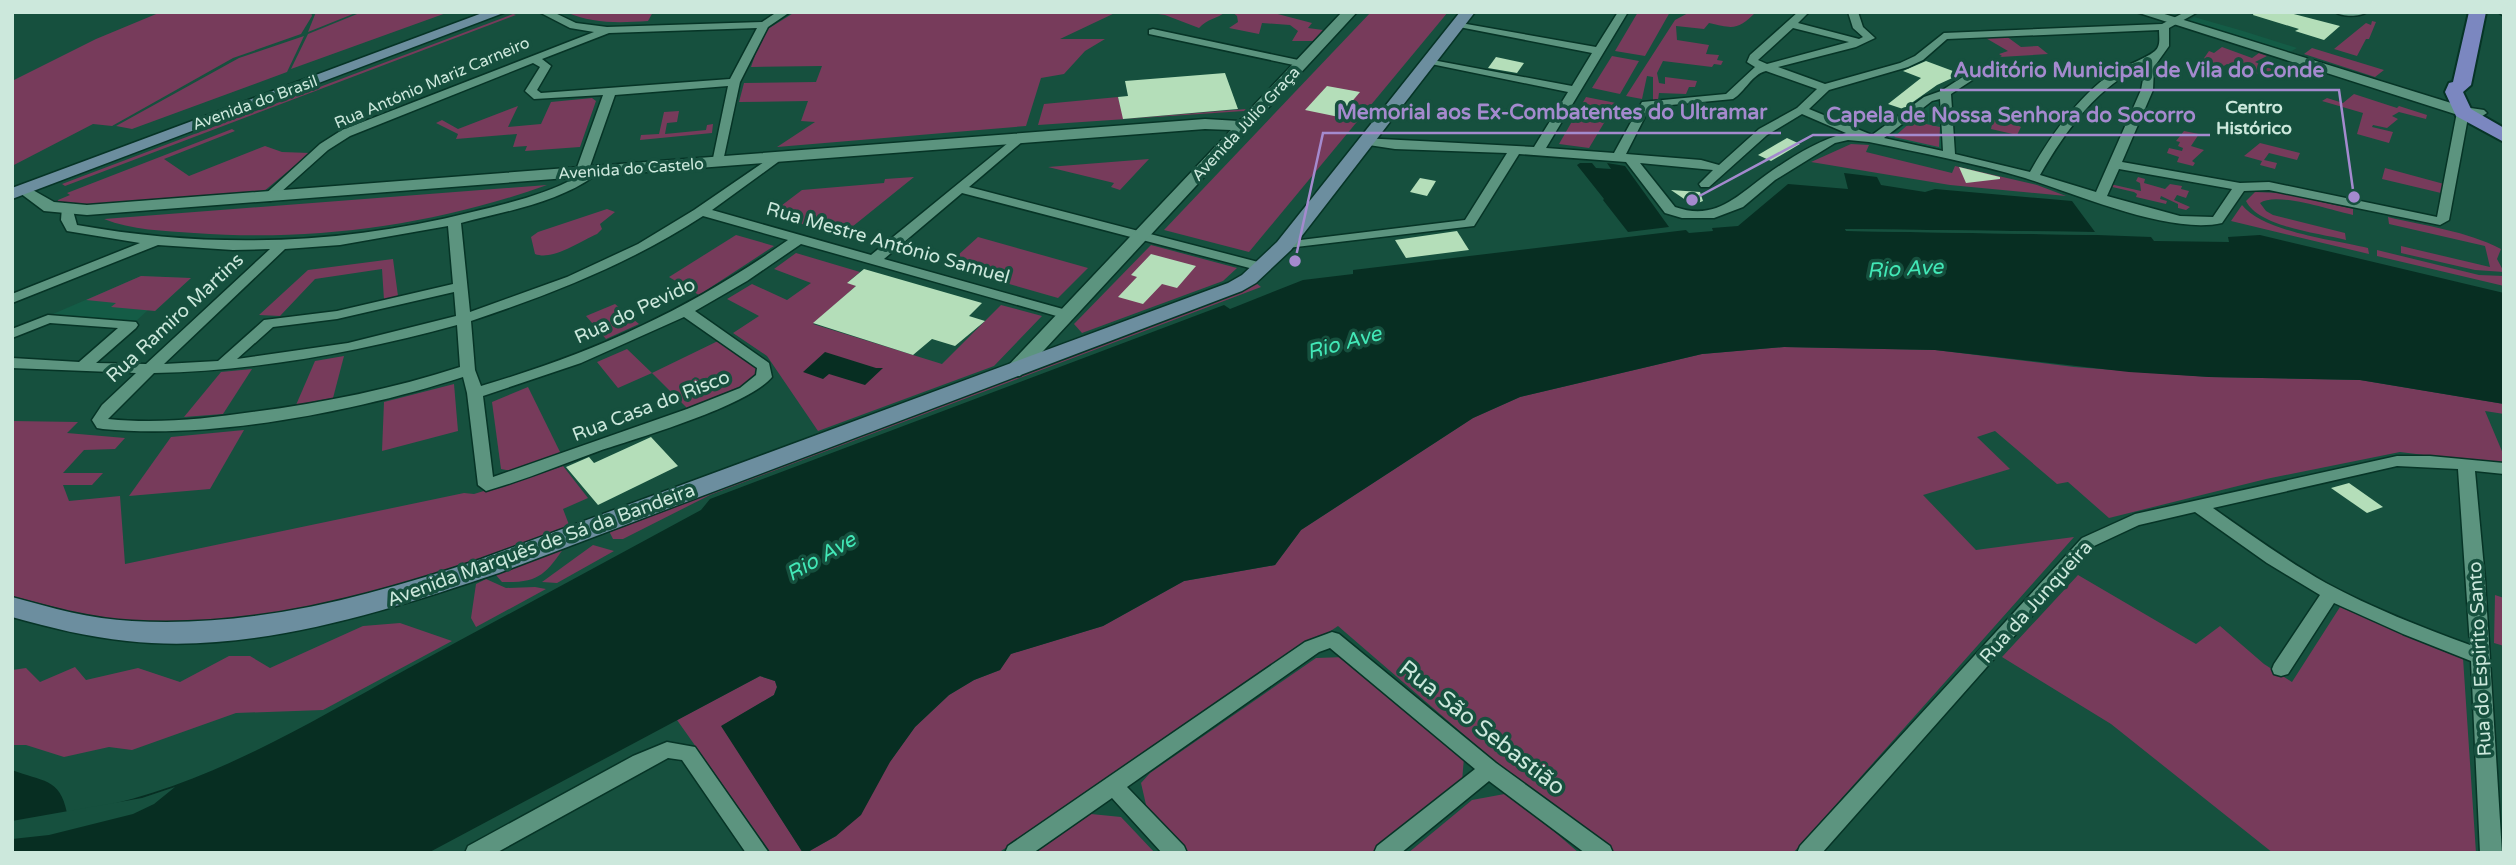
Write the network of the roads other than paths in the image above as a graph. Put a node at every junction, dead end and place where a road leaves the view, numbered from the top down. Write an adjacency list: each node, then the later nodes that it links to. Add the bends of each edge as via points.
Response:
1 (499, 12): 57 (main road, Avenida do Brasil)
2 (544, 12): 20 (street)
3 (694, 12): 18 (street)
4 (785, 12): 16 (street)
5 (1350, 12): 26 (street, Avenida Júlio Graça)
6 (1623, 12): 22 (street)
7 (1804, 12): 15 (street)
8 (1853, 12): 21 (street)
9 (2193, 12): 17 (street)
10 (2340, 12): 12 (street)
11 (2478, 12): 35 (main road)
12 (2359, 13)
13 (2148, 14): 17 (street)
14 (1464, 18): 22 (street); 25 (main road)
15 (1790, 24): 21 (street); 27 (street, via 1754,57 1752,62)
16 (764, 25): 18 (street, Rua António Mariz Carneiro); 29 (street)
17 (2170, 25): 23 (street); 30 (street, via 1944,36 1919,58); 34 (street)
18 (687, 27): 20 (street, Rua António Mariz Carneiro)
19 (1153, 32): 26 (street)
20 (587, 33): 24 (street, Rua António Mariz Carneiro)
21 (1865, 40): 27 (street)
22 (1598, 51): 31 (street)
23 (2156, 55): 50 (street, via 2149,67 2147,90); 53 (street, via 2126,68 2074,113)
24 (532, 58): 32 (street, via 546,66 531,92 538,97); 58 (street, Rua António Mariz Carneiro, via 346,134 324,147)
25 (1431, 61): 31 (street); 42 (main road)
26 (1303, 64): 37 (street, Avenida Júlio Graça)
27 (1765, 67): 30 (street); 46 (street, via 1755,70 1729,97 1646,104)
28 (1976, 73): 33 (street)
29 (734, 82): 32 (street); 49 (street)
30 (1825, 88): 36 (street)
31 (1576, 90): 44 (street)
32 (610, 92): 52 (street)
33 (1945, 93): 41 (street, via 1928,99); 45 (street)
34 (2417, 97): 35 (street); 35 (street, via 2439,97)
35 (2465, 106): 38 (main road); 55 (street, via 2447,162 2443,220 2269,186)
36 (1801, 110): 39 (street); 51 (street, via 1763,132)
37 (1242, 126): 40 (street, Avenida do Castelo, via 1205,124); 63 (street, Avenida Júlio Graça)
38 (2501, 132)
39 (1861, 136): 41 (street); 48 (street, via 1831,140 1721,212 1682,214 1670,210)
40 (1020, 138): 47 (street, Avenida do Castelo); 56 (street)
41 (1875, 139): 45 (street)
42 (1366, 141): 43 (street); 66 (main road)
43 (1514, 150): 44 (street); 66 (street, via 1469,223)
44 (1538, 151): 46 (street)
45 (1950, 157): 53 (street)
46 (1618, 158): 48 (street)
47 (774, 159): 49 (street, Avenida do Castelo); 61 (street)
48 (1631, 160): 51 (street)
49 (718, 163): 52 (street, Avenida do Castelo)
50 (2114, 164): 55 (street); 59 (street)
51 (1722, 169): 54 (street)
52 (587, 173): 58 (street, Avenida do Castelo); 62 (street, via 570,186)
53 (2034, 177): 59 (street)
54 (1705, 184)
55 (2240, 187): 59 (street, via 2217,220 2198,222)
56 (959, 188): 63 (street); 68 (street)
57 (18, 192): 60 (street, Avenida do Castelo)
58 (267, 198): 60 (street, Avenida do Castelo)
59 (2099, 199)
60 (67, 210): 65 (street, via 72,228)
61 (700, 211): 64 (street, Rua Mestre António Samuel); 73 (street, via 624,256)
62 (454, 221): 67 (street); 70 (street)
63 (1141, 236): 69 (street); 74 (street, Avenida Júlio Graça)
64 (800, 238): 68 (street, Rua Mestre António Samuel); 72 (street, Rua do Pevido)
65 (155, 242): 67 (street); 71 (street)
66 (1284, 246): 69 (main road)
67 (280, 247): 80 (street, Rua Ramiro Martins)
68 (875, 259): 74 (street, Rua Mestre António Samuel)
69 (1261, 267): 76 (main road, Avenida Marquês de Sá da Bandeira, via 1235,287)
70 (460, 286): 73 (street); 78 (street, via 337,315 269,323)
71 (12, 299)
72 (685, 311): 83 (street, Rua do Pevido, via 579,359); 83 (street, Rua Casa do Risco, via 764,366 764,377 745,391 692,413 486,485)
73 (471, 317): 78 (street, via 375,341); 81 (street)
74 (1059, 321): 76 (street, via 1062,339); 82 (street, Avenida Júlio Graça)
75 (12, 334): 79 (street, via 48,319 131,325)
76 (1080, 347): 82 (main road, Avenida Marquês de Sá da Bandeira)
77 (12, 363): 79 (street)
78 (222, 365): 80 (street)
79 (84, 366): 80 (street)
80 (151, 368): 81 (street, Rua Ramiro Martins, via 107,409 100,420 103,424 182,426 308,411)
81 (468, 370): 83 (street)
82 (1013, 372): 88 (main road, Avenida Marquês de Sá da Bandeira, via 490,566 365,606 290,622 169,632 53,621)
83 (475, 393)
84 (2466, 465): 85 (street, Rua da Junqueira); 86 (street, Rua da Junqueira, via 2397,461); 89 (street, Rua do Espirito Santo)
85 (2504, 469)
86 (2198, 506): 87 (street); 99 (street, Rua da Junqueira, via 2125,524 2088,542)
87 (2331, 593): 89 (street); 90 (street)
88 (12, 607)
89 (2479, 656): 100 (street, Rua do Espirito Santo)
90 (2281, 669)
91 (1489, 769): 92 (street, Rua São Sebastião, via 1332,639 1312,647); 97 (street); 98 (street, Rua São Sebastião)
92 (1114, 786): 95 (street); 96 (street)
93 (476, 853): 94 (street, via 667,750 688,753)
94 (758, 853)
95 (1016, 853)
96 (1176, 853)
97 (1385, 853)
98 (1602, 853)
99 (1808, 853)
100 (2491, 853)

